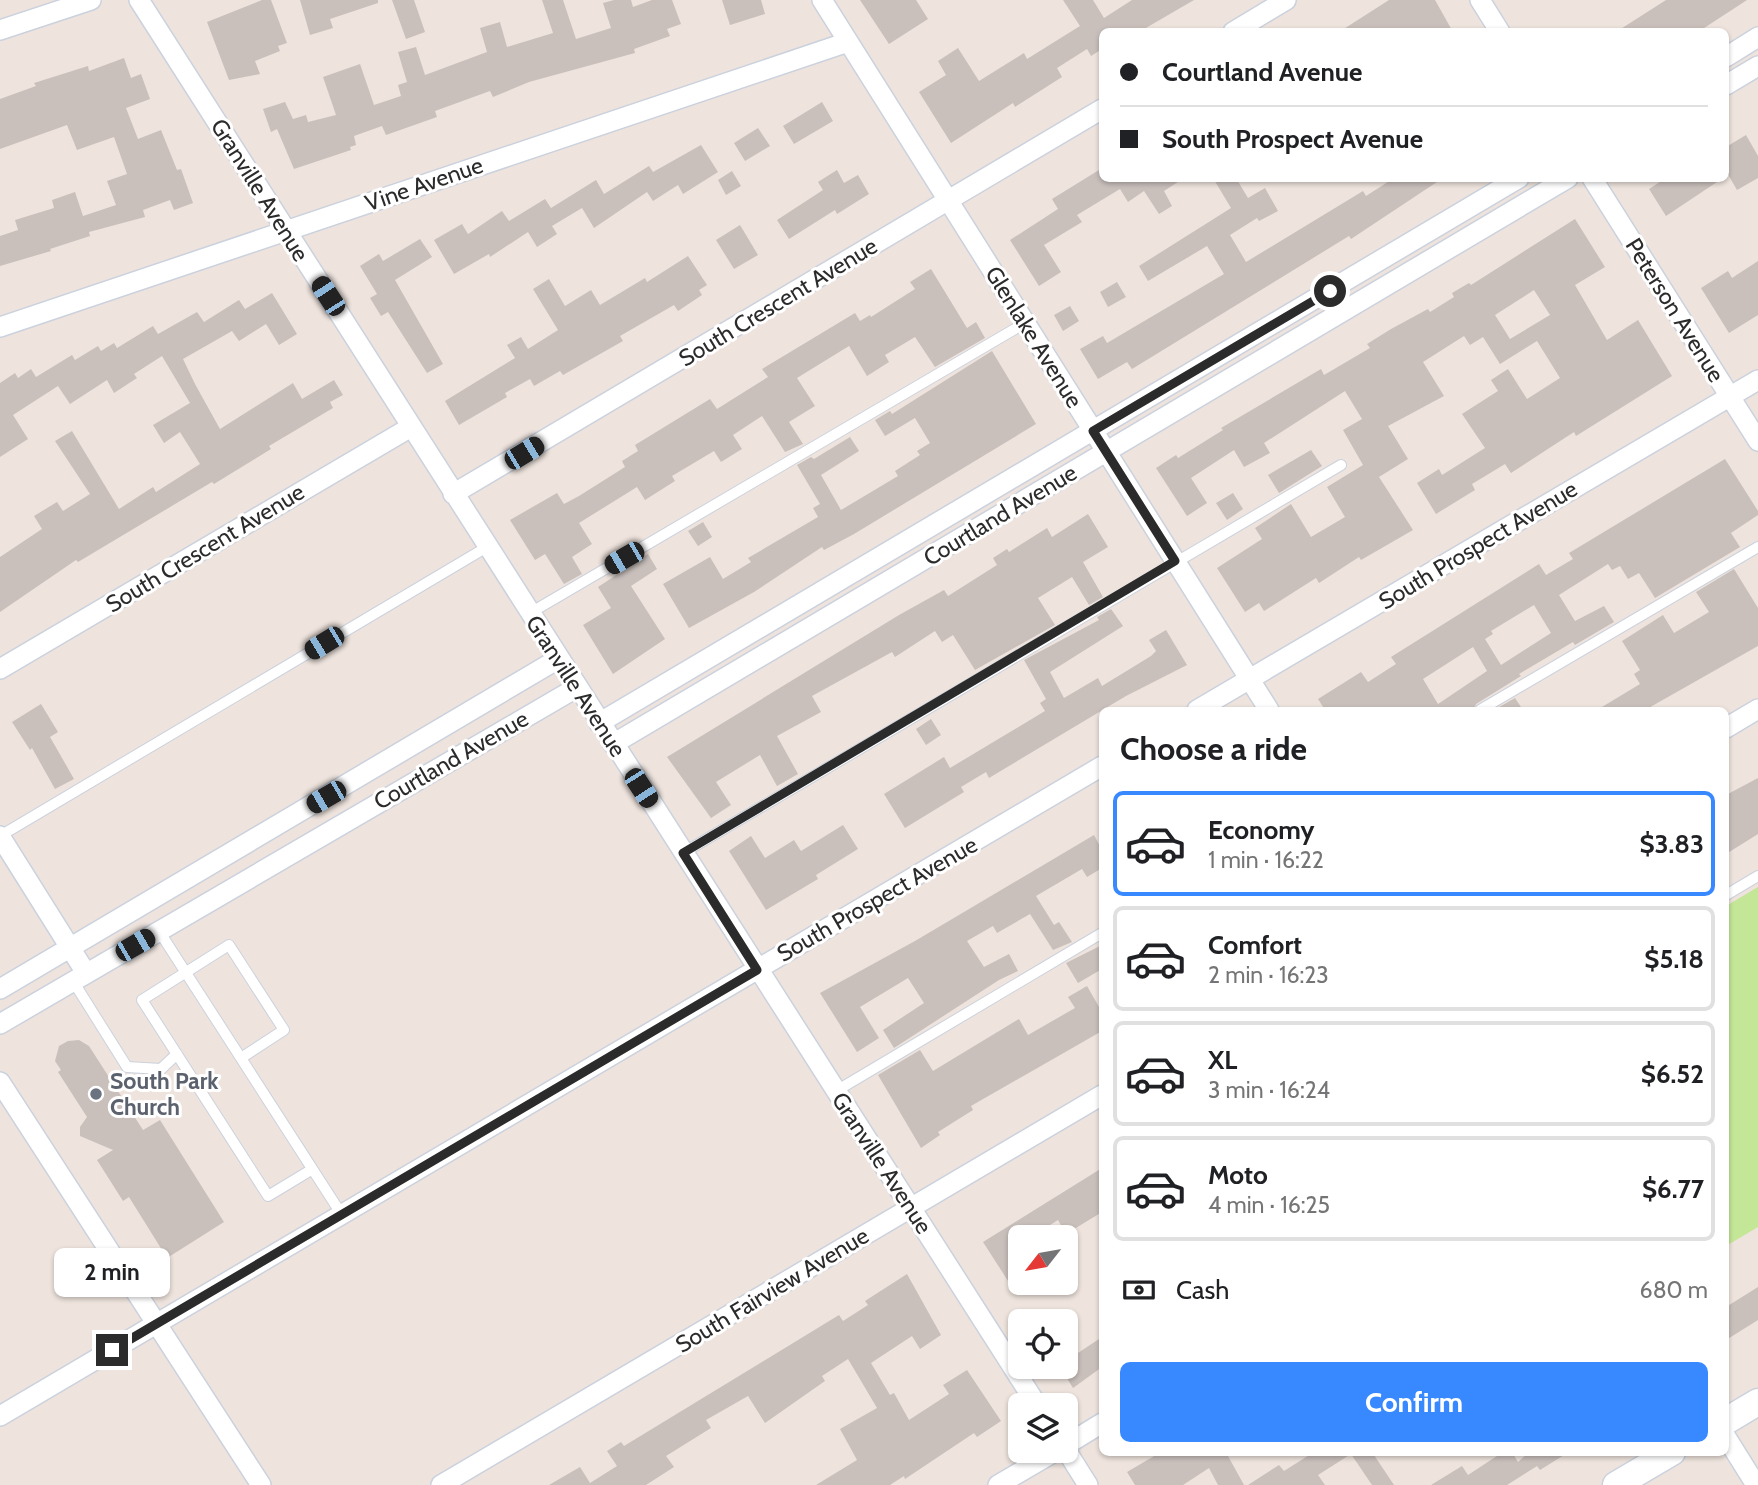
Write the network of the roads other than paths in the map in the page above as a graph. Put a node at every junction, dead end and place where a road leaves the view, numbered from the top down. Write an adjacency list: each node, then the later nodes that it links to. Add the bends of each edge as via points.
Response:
1 (90, 0): 8 (street)
2 (139, 0): 19 (street, Granville Avenue)
3 (822, 0): 10 (street, Glenlake Avenue)
4 (1286, 0): 6 (street)
5 (1480, 0): 7 (street)
6 (1240, 28)
7 (1498, 28)
8 (0, 30)
9 (1758, 37): 11 (street)
10 (848, 42): 18 (street, Glenlake Avenue); 19 (street, Vine Avenue)
11 (1729, 55)
12 (1758, 66): 13 (street)
13 (1729, 83)
14 (1099, 111): 18 (street, South Crescent Avenue)
15 (1513, 182): 25 (street, Courtland Avenue)
16 (1561, 182): 27 (street, Courtland Avenue)
17 (1595, 182): 23 (street, Peterson Avenue)
18 (948, 201): 20 (street, Glenlake Avenue); 29 (street, South Crescent Avenue)
19 (286, 231): 21 (street, Vine Avenue); 24 (street, Granville Avenue)
20 (1025, 323): 25 (street, Glenlake Avenue); 33 (lane)
21 (0, 327)
22 (1758, 380): 23 (street, South Prospect Avenue)
23 (1730, 397): 26 (street, Peterson Avenue); 36 (street, South Prospect Avenue)
24 (411, 427): 29 (street, Granville Avenue); 35 (street, South Crescent Avenue)
25 (1093, 431): 27 (street, Glenlake Avenue); 42 (street, Courtland Avenue)
26 (1758, 441)
27 (1106, 452): 32 (street, Glenlake Avenue); 44 (street, Courtland Avenue)
28 (1341, 465): 32 (lane)
29 (453, 495): 30 (street, Granville Avenue)
30 (487, 547): 33 (street, Granville Avenue); 46 (lane)
31 (1758, 547): 40 (lane)
32 (1175, 561): 36 (street, Glenlake Avenue); 47 (lane)
33 (529, 613): 34 (street, Granville Avenue)
34 (558, 660): 37 (street, Granville Avenue); 52 (street, Courtland Avenue)
35 (0, 669)
36 (1250, 680): 38 (street, South Prospect Avenue); 39 (street, Glenlake Avenue)
37 (576, 688): 42 (street, Granville Avenue); 50 (street, Courtland Avenue)
38 (1202, 707)
39 (1267, 707)
40 (1485, 707)
41 (1758, 709): 43 (street)
42 (599, 723): 44 (street, Granville Avenue)
43 (1729, 726)
44 (613, 744): 47 (street, Granville Avenue)
45 (1099, 768): 53 (street, South Prospect Avenue)
46 (0, 836): 52 (street)
47 (683, 853): 53 (street, Granville Avenue)
48 (1758, 876): 49 (lane)
49 (1729, 893)
50 (159, 931): 54 (lane); 55 (street, Courtland Avenue)
51 (1099, 935): 61 (lane)
52 (70, 947): 55 (street); 56 (street, Courtland Avenue)
53 (757, 970): 61 (street, Granville Avenue); 65 (street, South Prospect Avenue)
54 (186, 972): 58 (lane, via 142,1000); 59 (lane); 59 (lane, via 229,945 284,1030)
55 (79, 977): 57 (street, Courtland Avenue); 58 (lane, via 127,1067 161,1069)
56 (0, 989)
57 (0, 1024)
58 (177, 1054): 63 (lane, via 268,1196)
59 (241, 1058): 63 (lane)
60 (0, 1082): 66 (street)
61 (836, 1091): 64 (street, Granville Avenue)
62 (1099, 1097): 64 (street, South Fairview Avenue)
63 (311, 1170): 65 (lane)
64 (911, 1208): 67 (street, Granville Avenue); 78 (street, South Fairview Avenue)
65 (342, 1214): 66 (street, South Prospect Avenue)
66 (157, 1324): 69 (street, South Prospect Avenue); 77 (street)
67 (1029, 1393)
68 (1758, 1402): 70 (street)
69 (0, 1416)
70 (1729, 1419)
71 (1099, 1425): 72 (street)
72 (1078, 1439)
73 (1729, 1442): 82 (street)
74 (1665, 1456): 81 (street)
75 (1036, 1463): 79 (street)
76 (1075, 1463): 80 (street)
77 (261, 1485)
78 (441, 1485)
79 (998, 1485)
80 (1088, 1485)
81 (1616, 1485)
82 (1756, 1485)

